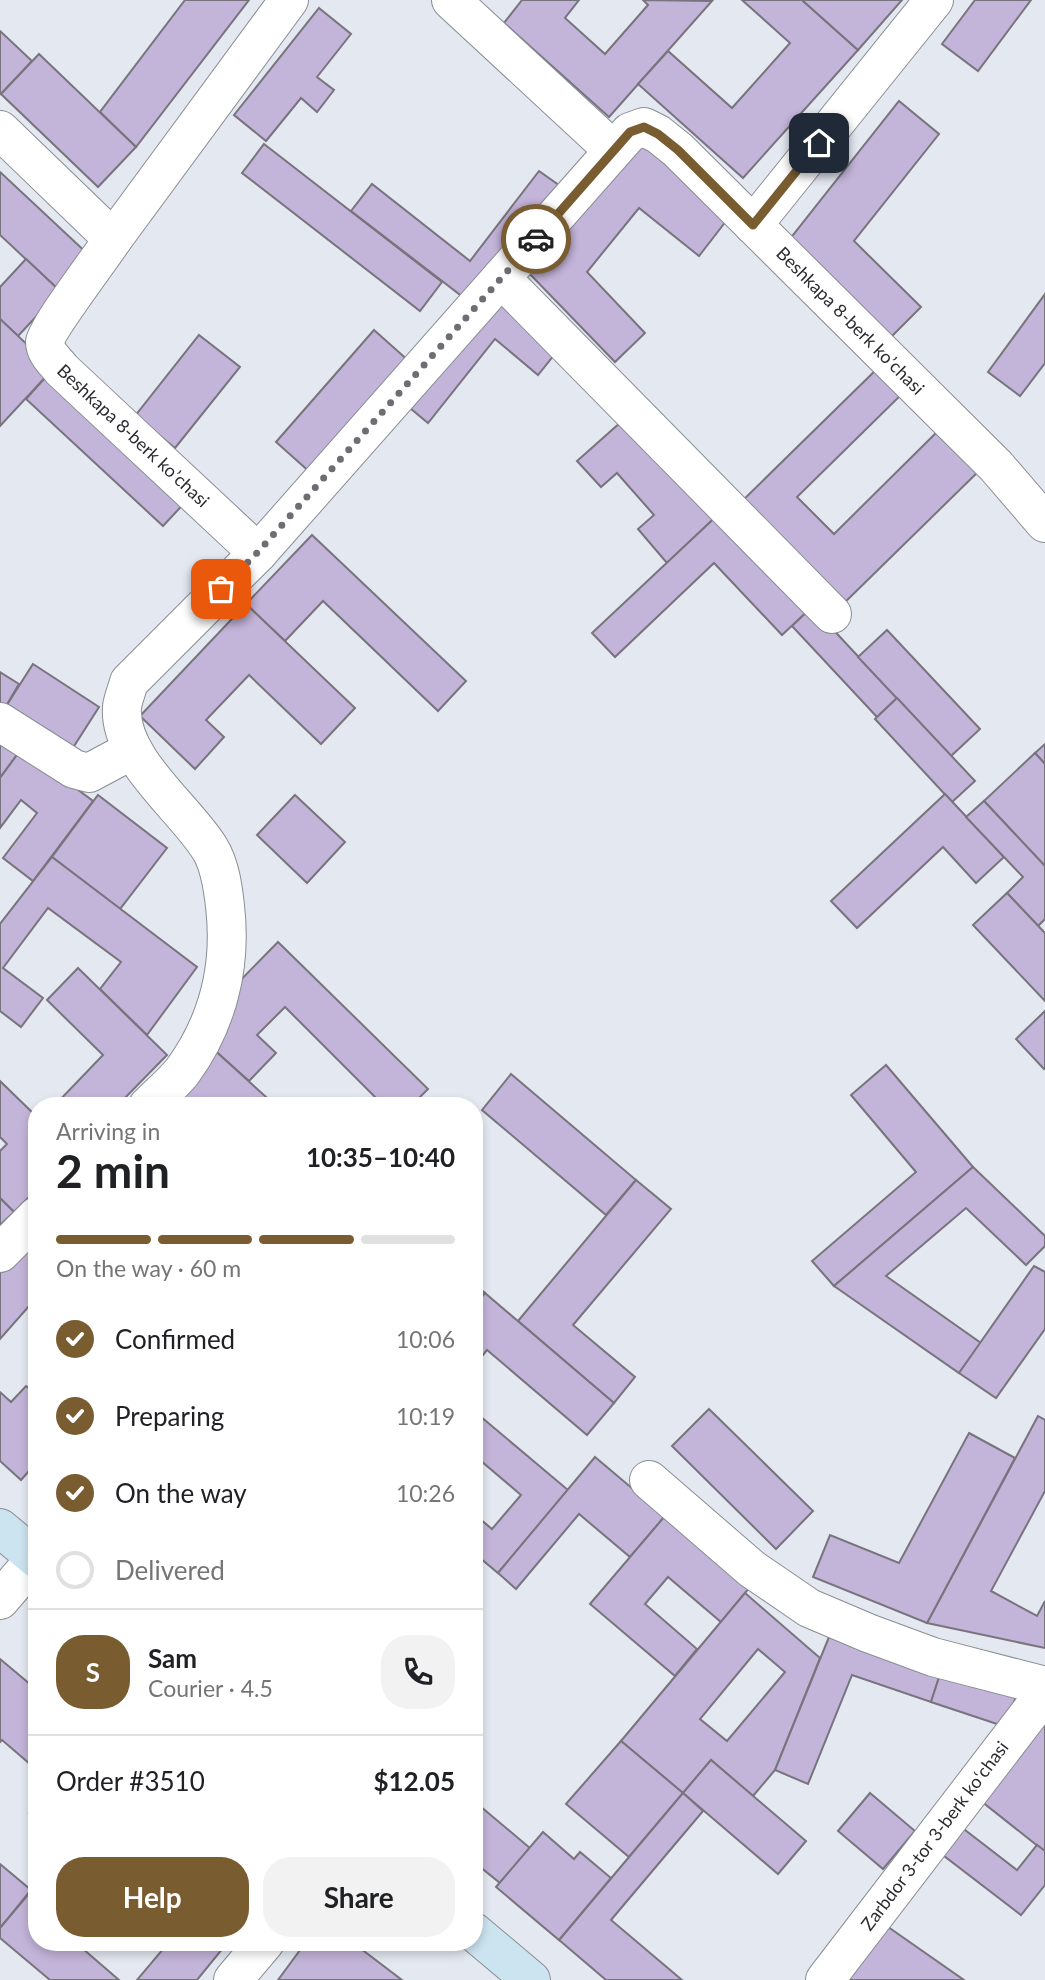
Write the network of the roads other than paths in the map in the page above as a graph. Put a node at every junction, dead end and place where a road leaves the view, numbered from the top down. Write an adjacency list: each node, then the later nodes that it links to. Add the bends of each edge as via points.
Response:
1 (289, 0): 7 (street, Beshkapa 8-berk koʼchasi)
2 (451, 0): 5 (street)
3 (933, 0): 6 (street)
4 (0, 130): 7 (street)
5 (613, 150): 6 (street, Beshkapa 8-berk koʼchasi, via 630,132 644,127 658,134); 8 (street, Beshkapa 8-berk koʼchasi)
6 (753, 225): 9 (street, Beshkapa 8-berk koʼchasi, via 996,466)
7 (113, 239): 10 (street, Beshkapa 8-berk koʼchasi, via 55,322 45,340 47,352)
8 (501, 278): 10 (street, Beshkapa 8-berk koʼchasi); 11 (street)
9 (1045, 523)
10 (258, 552): 13 (street, Beshkapa 8-berk koʼchasi, via 129,681 122,707)
11 (832, 614)
12 (0, 722): 13 (street, via 74,769 89,773)
13 (132, 750): 14 (street, Beshkapa 8-berk koʼchasi, via 211,850 223,888 229,932 224,982 208,1030 181,1073)
14 (157, 1097)
15 (28, 1225): 16 (street)
16 (0, 1253)
17 (649, 1480): 22 (street, via 752,1569 810,1608 933,1657)
18 (0, 1528): 19 (main road)
19 (28, 1552)
20 (28, 1568): 21 (street)
21 (0, 1600)
22 (1045, 1686)
23 (1045, 1693): 28 (street, Zarbdor 3-tor 3-berk koʻchasi)
24 (483, 1940): 27 (main road)
25 (257, 1951): 26 (street)
26 (233, 1980)
27 (531, 1980)
28 (825, 1980)

